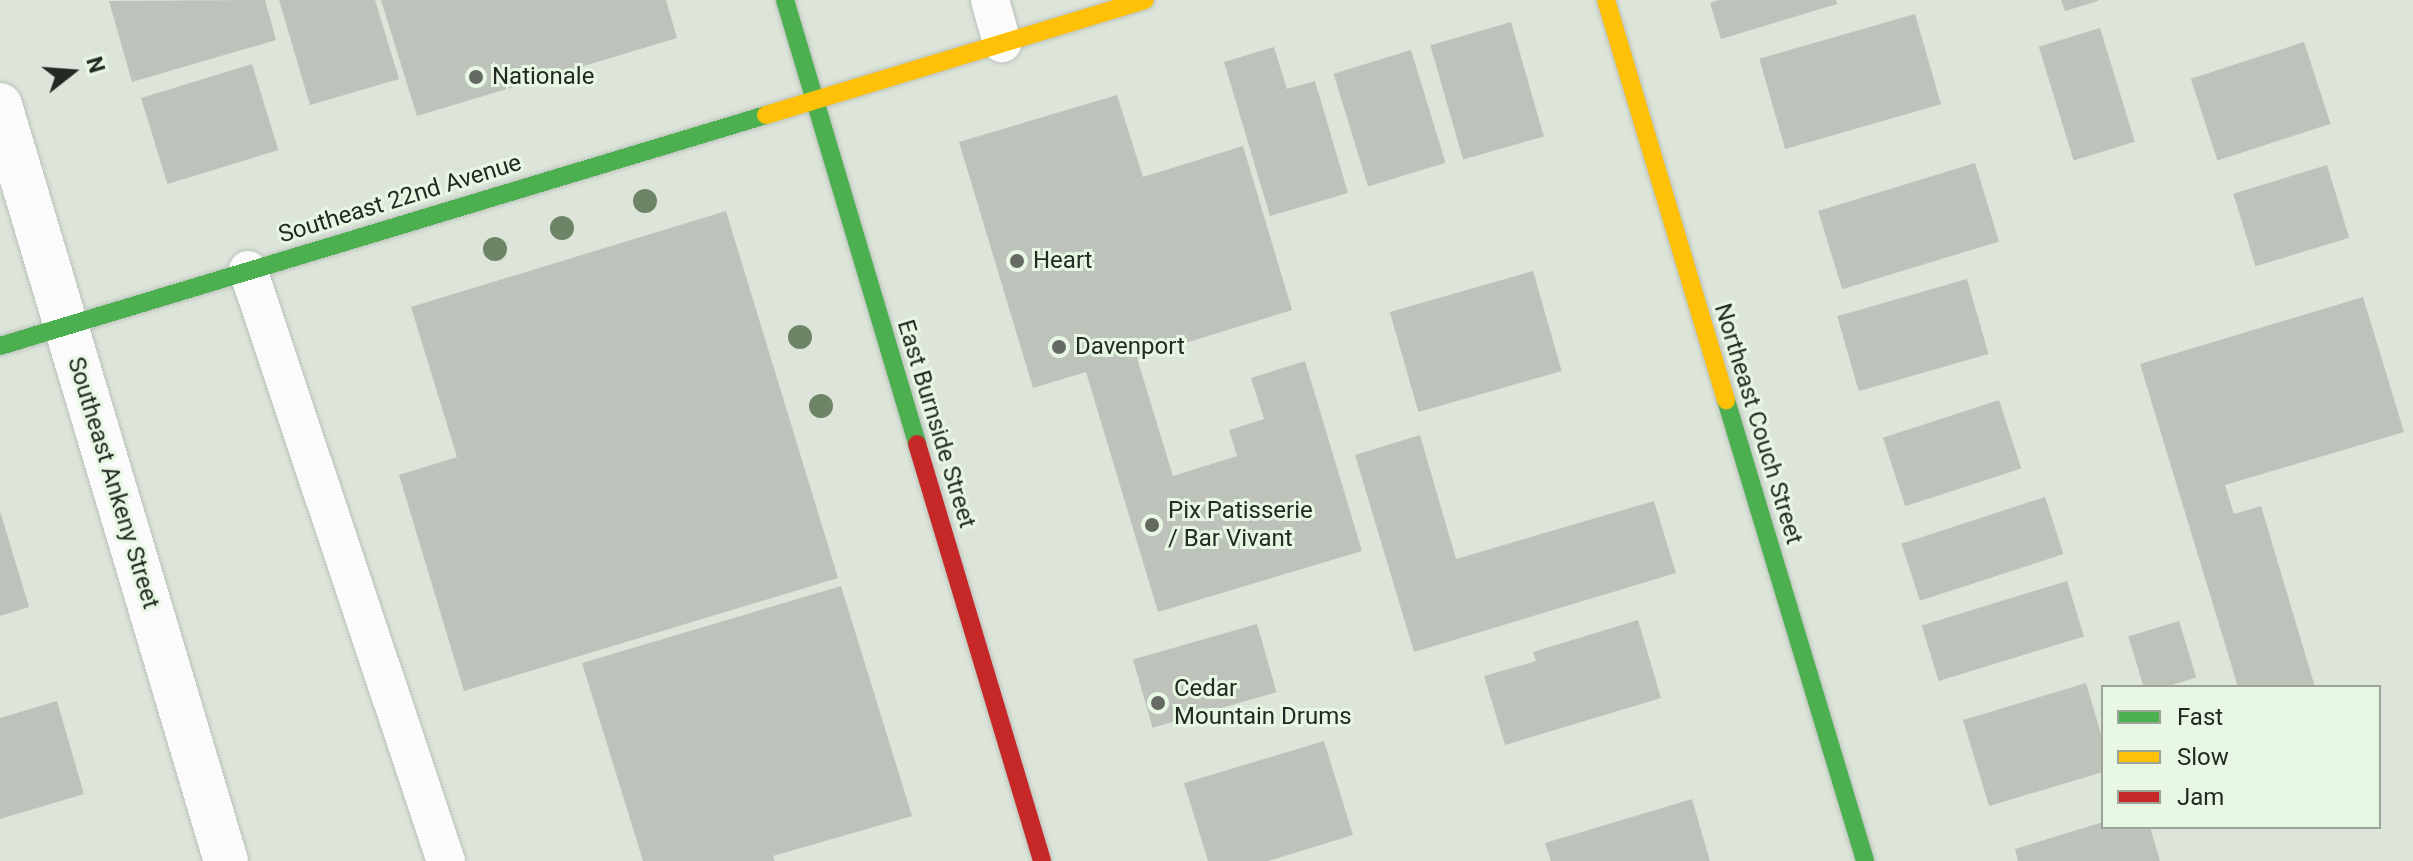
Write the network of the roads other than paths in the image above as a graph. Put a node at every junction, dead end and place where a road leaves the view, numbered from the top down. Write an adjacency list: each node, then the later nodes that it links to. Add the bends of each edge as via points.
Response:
1 (785, 0): 6 (street, East Burnside Street)
2 (990, 0): 5 (lane)
3 (1145, 0): 5 (street, Southeast 22nd Avenue)
4 (1606, 0): 14 (street, Northeast Couch Street)
5 (1002, 43): 6 (street, Southeast 22nd Avenue)
6 (813, 98): 8 (street, Southeast 22nd Avenue); 13 (street, East Burnside Street)
7 (0, 105): 9 (street, Southeast Ankeny Street)
8 (248, 270): 9 (street, Southeast 22nd Avenue); 12 (lane)
9 (66, 325): 10 (street, Southeast 22nd Avenue); 11 (street, Southeast Ankeny Street)
10 (0, 346)
11 (226, 861)
12 (446, 861)
13 (1042, 861)
14 (1865, 861)

